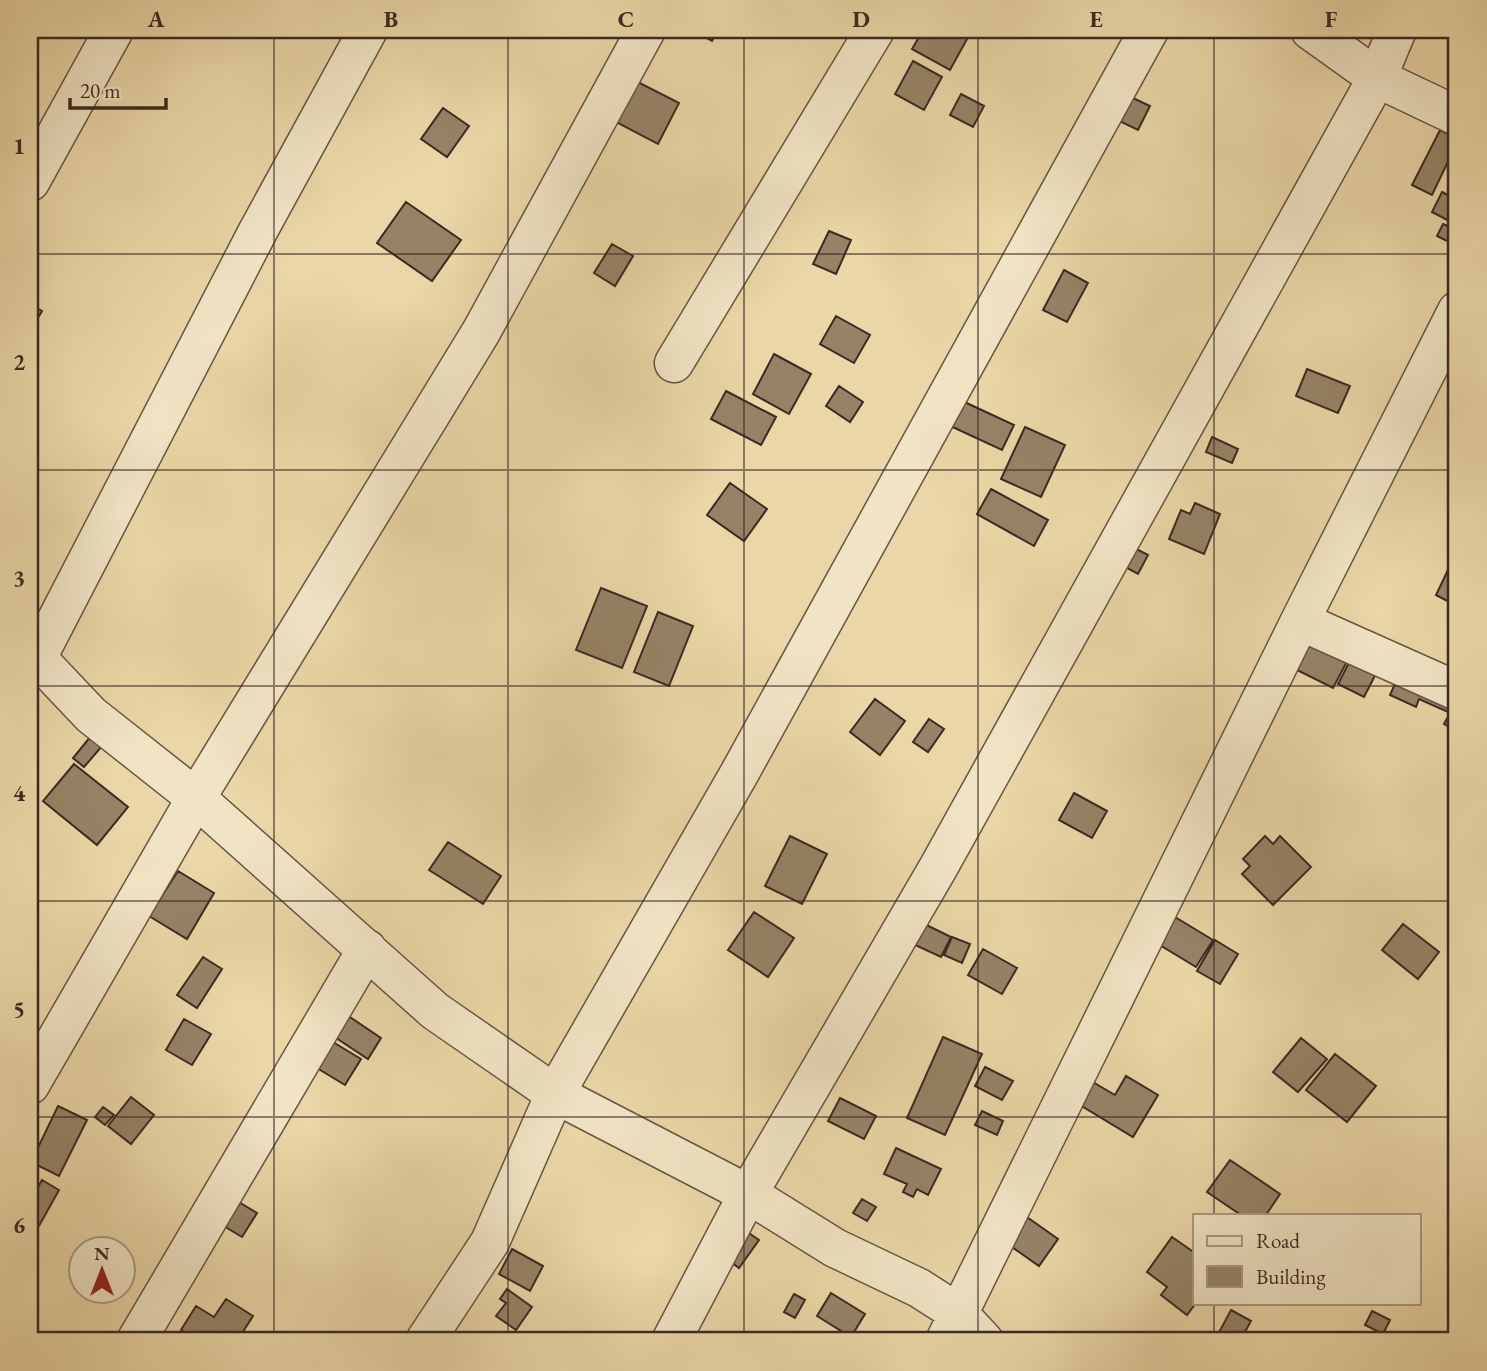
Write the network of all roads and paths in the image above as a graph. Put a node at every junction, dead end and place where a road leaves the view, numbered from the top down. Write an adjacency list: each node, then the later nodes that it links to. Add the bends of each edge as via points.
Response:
1 (114, 30): 10 (street)
2 (368, 30): 14 (street)
3 (646, 30): 16 (street, via 481,332)
4 (875, 30): 12 (street)
5 (1149, 30): 19 (street, via 739,774)
6 (1310, 30): 8 (street)
7 (1397, 30): 8 (street)
8 (1377, 78): 9 (street); 20 (street, via 938,868)
9 (1457, 116)
10 (30, 182)
11 (1457, 311): 13 (street)
12 (674, 363)
13 (1300, 621): 15 (street); 21 (street)
14 (32, 660): 16 (street, via 91,715)
15 (1457, 691)
16 (196, 798): 17 (street); 18 (street)
17 (367, 949): 19 (street, via 435,1011); 22 (street)
18 (30, 1085)
19 (555, 1094): 20 (street); 23 (street, via 490,1241)
20 (748, 1194): 21 (street, via 835,1248 919,1288); 24 (street)
21 (951, 1327): 25 (street)
22 (136, 1341)
23 (425, 1341)
24 (671, 1341)
25 (984, 1341)

